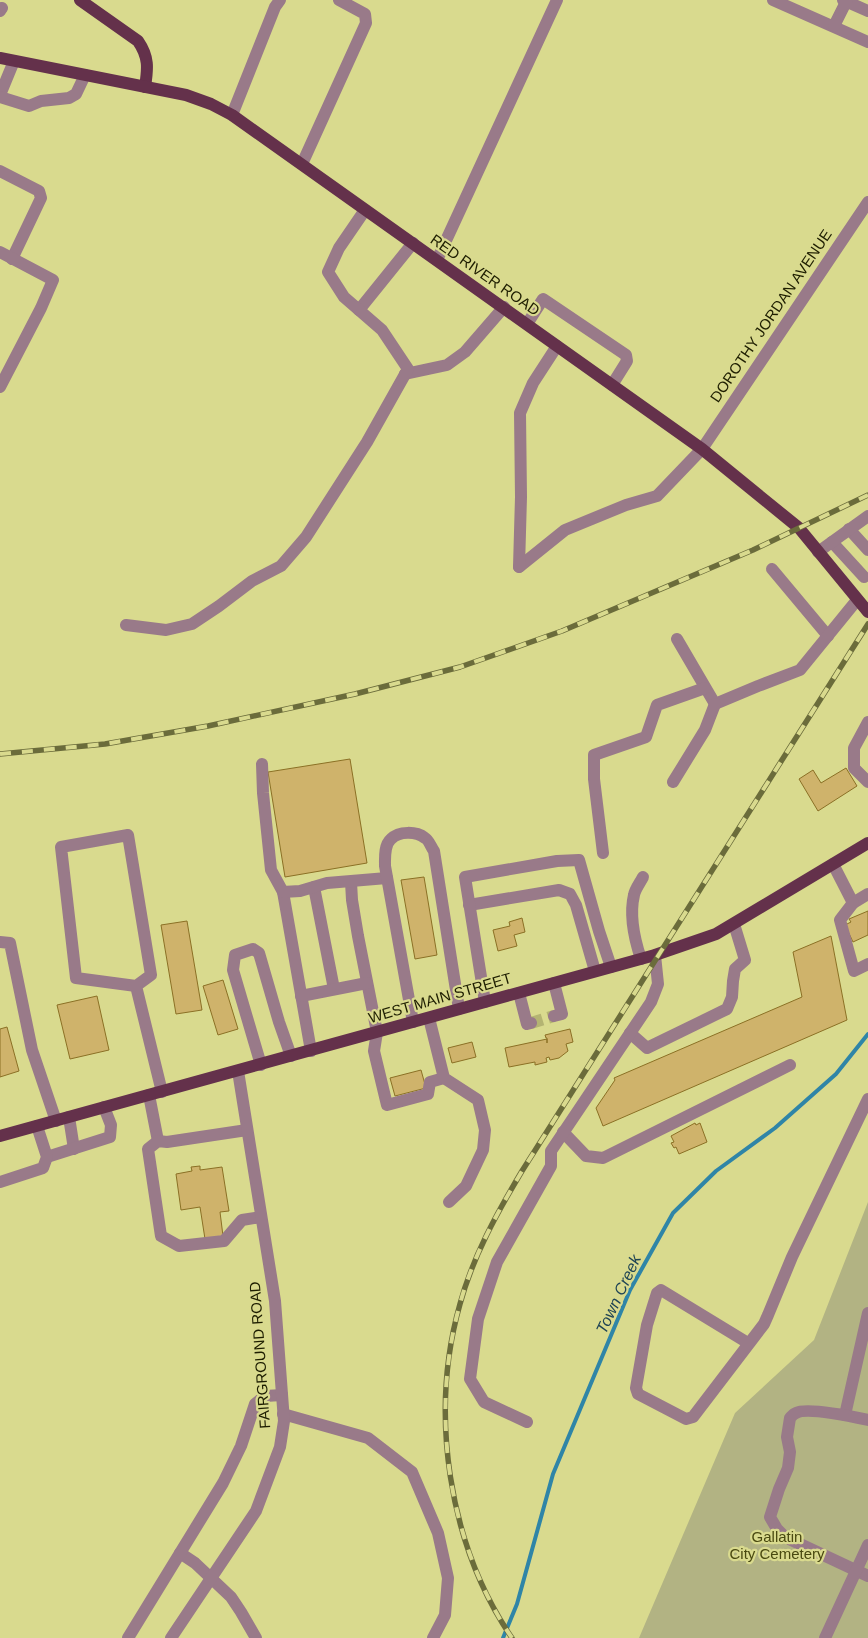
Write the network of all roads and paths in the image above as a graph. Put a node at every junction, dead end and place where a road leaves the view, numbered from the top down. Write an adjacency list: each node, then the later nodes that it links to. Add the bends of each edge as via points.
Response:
1 (80, 0): 13 (main road, via 138,41 148,59)
2 (280, 0): 15 (street, via 274,7)
3 (338, 0): 16 (street, via 365,14 366,23)
4 (557, 0): 23 (street)
5 (773, 0): 8 (street)
6 (845, 0): 7 (street); 8 (street)
7 (868, 11)
8 (834, 26): 9 (street)
9 (868, 42)
10 (0, 58): 11 (main road, RED RIVER ROAD)
11 (14, 61): 12 (main road, RED RIVER ROAD); 14 (street)
12 (85, 75): 13 (main road, RED RIVER ROAD); 14 (street, via 76,94 69,98 28,106)
13 (144, 86): 15 (main road, RED RIVER ROAD, via 186,95)
14 (0, 96)
15 (232, 115): 16 (main road, RED RIVER ROAD)
16 (302, 164): 19 (main road, RED RIVER ROAD)
17 (0, 171): 22 (street, via 39,191 41,198)
18 (868, 202): 31 (street, DOROTHY JORDAN AVENUE)
19 (365, 210): 20 (main road, RED RIVER ROAD); 25 (street, via 328,272 344,297)
20 (413, 243): 23 (main road, RED RIVER ROAD); 25 (street)
21 (0, 252): 22 (street)
22 (12, 259): 30 (street, via 53,280 42,308)
23 (437, 260): 24 (main road, RED RIVER ROAD)
24 (504, 308): 26 (main road, RED RIVER ROAD); 28 (street, via 465,352 447,365)
25 (359, 310): 28 (street, via 382,330 408,369)
26 (526, 324): 27 (main road, RED RIVER ROAD); 29 (street, via 543,299 626,355 628,361)
27 (557, 346): 29 (main road, RED RIVER ROAD); 31 (street, DOROTHY JORDAN AVENUE, via 533,383 520,413 518,567 565,530 657,496)
28 (405, 374): 41 (street, via 367,442 306,537 281,566 252,581 192,624 166,630)
29 (612, 385): 31 (main road, RED RIVER ROAD)
30 (0, 387)
31 (702, 449): 36 (main road, RED RIVER ROAD, via 799,528)
32 (868, 516): 33 (street)
33 (849, 529): 34 (street); 35 (street)
34 (832, 542): 36 (street); 38 (street)
35 (868, 550)
36 (818, 552): 39 (main road, RED RIVER ROAD)
37 (772, 569): 42 (street)
38 (866, 575): 39 (street)
39 (853, 596): 40 (main road, RED RIVER ROAD); 42 (street)
40 (868, 612)
41 (126, 625)
42 (828, 636): 45 (street, via 800,670)
43 (677, 639): 44 (street)
44 (705, 688): 45 (street); 51 (street, via 657,705 646,737 594,755)
45 (715, 704): 48 (street, via 705,730)
46 (868, 722): 49 (street, via 854,748 854,768)
47 (262, 764): 57 (street, via 272,870)
48 (673, 782)
49 (868, 782)
50 (868, 843): 52 (main road, WEST MAIN STREET)
51 (603, 853)
52 (833, 864): 59 (street); 61 (main road, WEST MAIN STREET)
53 (643, 877): 64 (street, via 634,893 632,911)
54 (387, 878): 55 (street); 75 (street, via 386,847 390,839 414,833 426,838 434,851); 78 (street)
55 (351, 882): 56 (street); 68 (street)
56 (314, 887): 57 (street); 71 (street)
57 (283, 892): 73 (street)
58 (868, 894): 59 (street)
59 (853, 903): 65 (street, via 840,920 854,971)
60 (469, 905): 66 (street, via 464,877 579,860); 67 (street, via 559,890 570,894); 74 (street)
61 (734, 924): 63 (main road, WEST MAIN STREET, via 716,934); 81 (street, via 745,960 735,969 727,1010 647,1048)
62 (0, 942): 93 (street, via 10,942 32,1050)
63 (655, 955): 64 (main road, WEST MAIN STREET); 81 (street, via 658,984 651,1002)
64 (640, 959): 66 (main road, WEST MAIN STREET)
65 (868, 964)
66 (611, 967): 67 (main road, WEST MAIN STREET)
67 (595, 971): 69 (main road, WEST MAIN STREET)
68 (367, 983): 71 (street); 80 (street)
69 (554, 983): 72 (main road, WEST MAIN STREET); 76 (street, via 562,1014)
70 (136, 986): 70 (street, via 76,978 61,847 128,835 151,975); 88 (street)
71 (334, 989): 73 (street)
72 (519, 993): 74 (main road, WEST MAIN STREET); 79 (street, via 527,1024)
73 (301, 996): 82 (street)
74 (486, 1002): 75 (main road, WEST MAIN STREET)
75 (459, 1009): 77 (main road, WEST MAIN STREET)
76 (554, 1016)
77 (429, 1018): 78 (main road, WEST MAIN STREET); 87 (street)
78 (414, 1022): 80 (main road, WEST MAIN STREET)
79 (531, 1023)
80 (377, 1032): 82 (main road, WEST MAIN STREET); 87 (street, via 374,1052 387,1104 428,1094 430,1082)
81 (630, 1033): 96 (street)
82 (311, 1051): 83 (main road, WEST MAIN STREET)
83 (291, 1056): 84 (main road, WEST MAIN STREET); 84 (street, via 259,953 252,949 235,955 233,970)
84 (261, 1065): 86 (main road, WEST MAIN STREET)
85 (790, 1065): 96 (street, via 603,1158 586,1156)
86 (238, 1071): 88 (main road, WEST MAIN STREET); 95 (street, FAIRGROUND ROAD)
87 (444, 1078): 102 (street, via 478,1100 484,1130 483,1150 466,1186)
88 (162, 1092): 89 (main road, WEST MAIN STREET)
89 (149, 1095): 91 (main road, WEST MAIN STREET); 98 (street)
90 (868, 1099): 105 (street, via 792,1257 768,1315)
91 (104, 1107): 92 (main road, WEST MAIN STREET); 99 (street, via 111,1125 110,1138)
92 (70, 1117): 93 (main road, WEST MAIN STREET); 99 (street)
93 (56, 1121): 94 (main road, WEST MAIN STREET)
94 (37, 1126): 97 (main road, WEST MAIN STREET); 100 (street)
95 (247, 1130): 98 (street, via 167,1142); 103 (street, FAIRGROUND ROAD)
96 (563, 1132): 110 (street, via 551,1151 551,1166 497,1262 476,1329 470,1379 484,1402)
97 (0, 1136)
98 (158, 1140): 103 (street, via 148,1149 161,1236 179,1246 224,1241 242,1220)
99 (74, 1149): 100 (street)
100 (47, 1157): 101 (street, via 43,1168)
101 (0, 1182)
102 (449, 1202)
103 (261, 1217): 106 (street, FAIRGROUND ROAD, via 274,1301)
104 (868, 1313): 108 (street)
105 (748, 1343): 105 (street, via 694,1417 686,1419 638,1394 636,1388 647,1325 657,1293 661,1290)
106 (282, 1395): 107 (street, FAIRGROUND ROAD); 112 (street, via 265,1396 255,1404 241,1446 223,1483)
107 (284, 1414): 114 (street, FAIRGROUND ROAD, via 280,1448 256,1511); 118 (street, via 368,1438 412,1472 438,1533 448,1578 445,1615)
108 (845, 1415): 109 (street); 113 (street, via 806,1411 796,1412 790,1418 788,1468 770,1517 785,1537)
109 (868, 1420)
110 (527, 1422)
111 (868, 1546): 113 (street)
112 (180, 1553): 114 (street); 115 (street)
113 (862, 1573): 119 (street)
114 (211, 1580): 116 (street, FAIRGROUND ROAD); 117 (street, via 230,1597)
115 (128, 1638)
116 (171, 1638)
117 (256, 1638)
118 (433, 1638)
119 (825, 1638)

